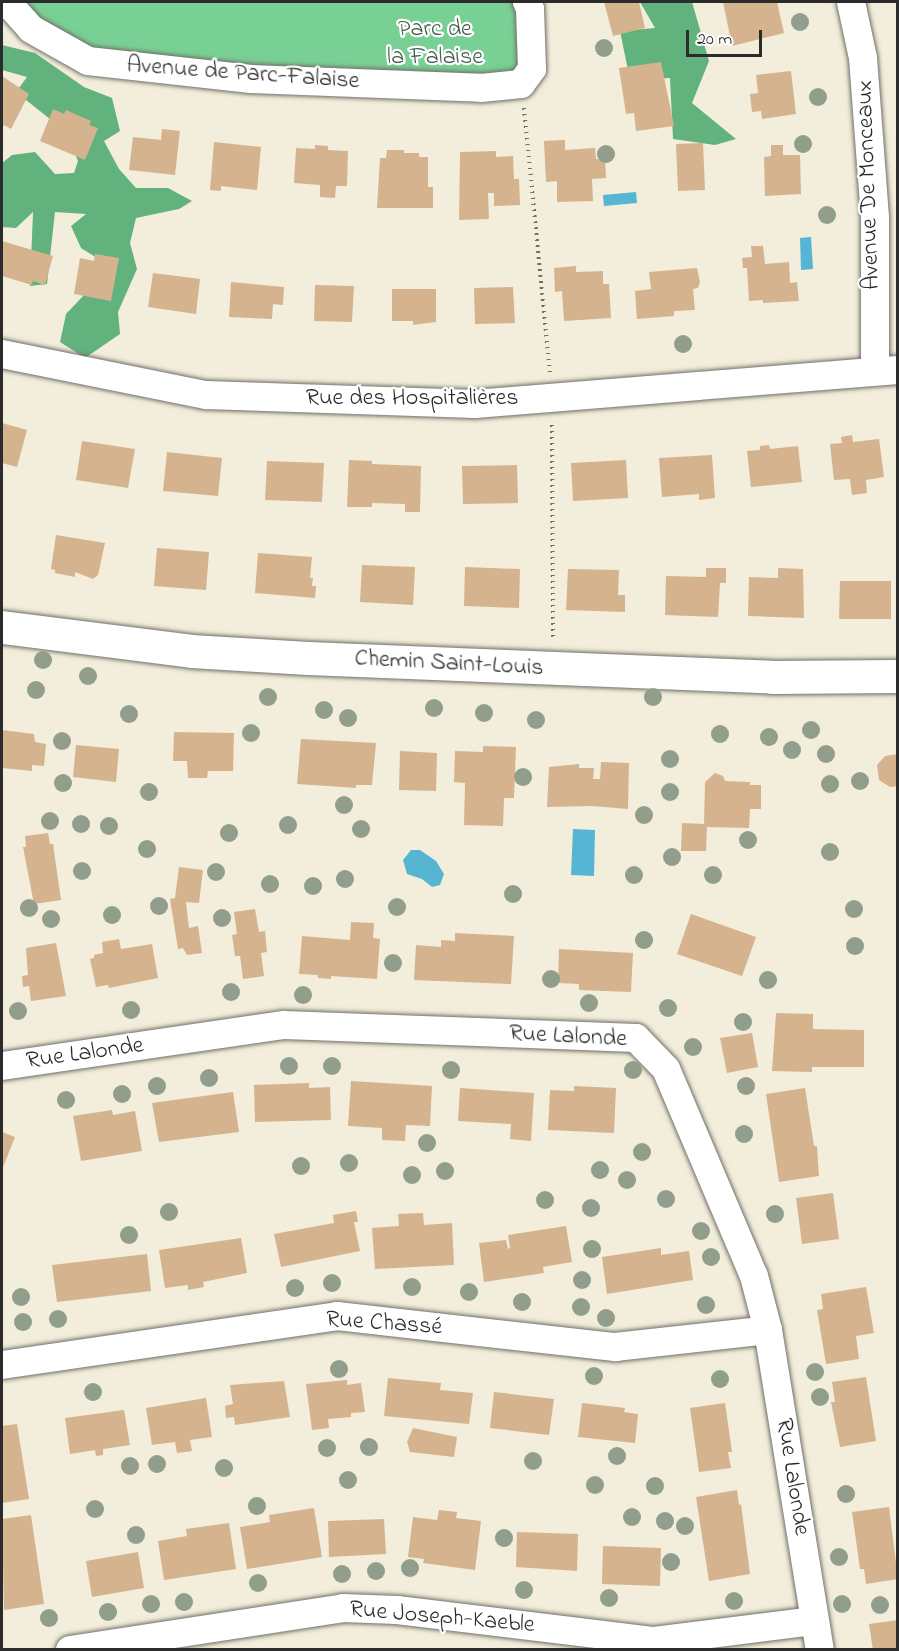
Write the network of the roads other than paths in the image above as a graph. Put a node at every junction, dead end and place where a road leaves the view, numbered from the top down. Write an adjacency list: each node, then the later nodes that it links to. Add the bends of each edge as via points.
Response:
1 (7, 2): 2 (street, Avenue de Parc-Falaise, via 31,28 88,61 251,79 481,88 521,84 532,69)
2 (527, 2)
3 (851, 2): 5 (street, Avenue De Monceaux, via 864,58)
4 (2, 354): 5 (street, Rue des Hospitalières, via 206,394 475,404)
5 (886, 370)
6 (2, 627): 7 (street, Chemin Saint-Louis, via 191,651 308,658 772,677)
7 (897, 676)
8 (2, 1066): 9 (street, Rue Lalonde, via 284,1025 636,1038 666,1070 754,1276)
9 (768, 1330): 10 (street, Rue Chassé, via 615,1347 337,1316); 11 (street, Rue Lalonde)
10 (2, 1365)
11 (815, 1621): 12 (street, Rue Joseph-Kaeble, via 654,1641 397,1610 343,1608); 13 (street, Rue Lalonde)
12 (70, 1650)
13 (820, 1650)

